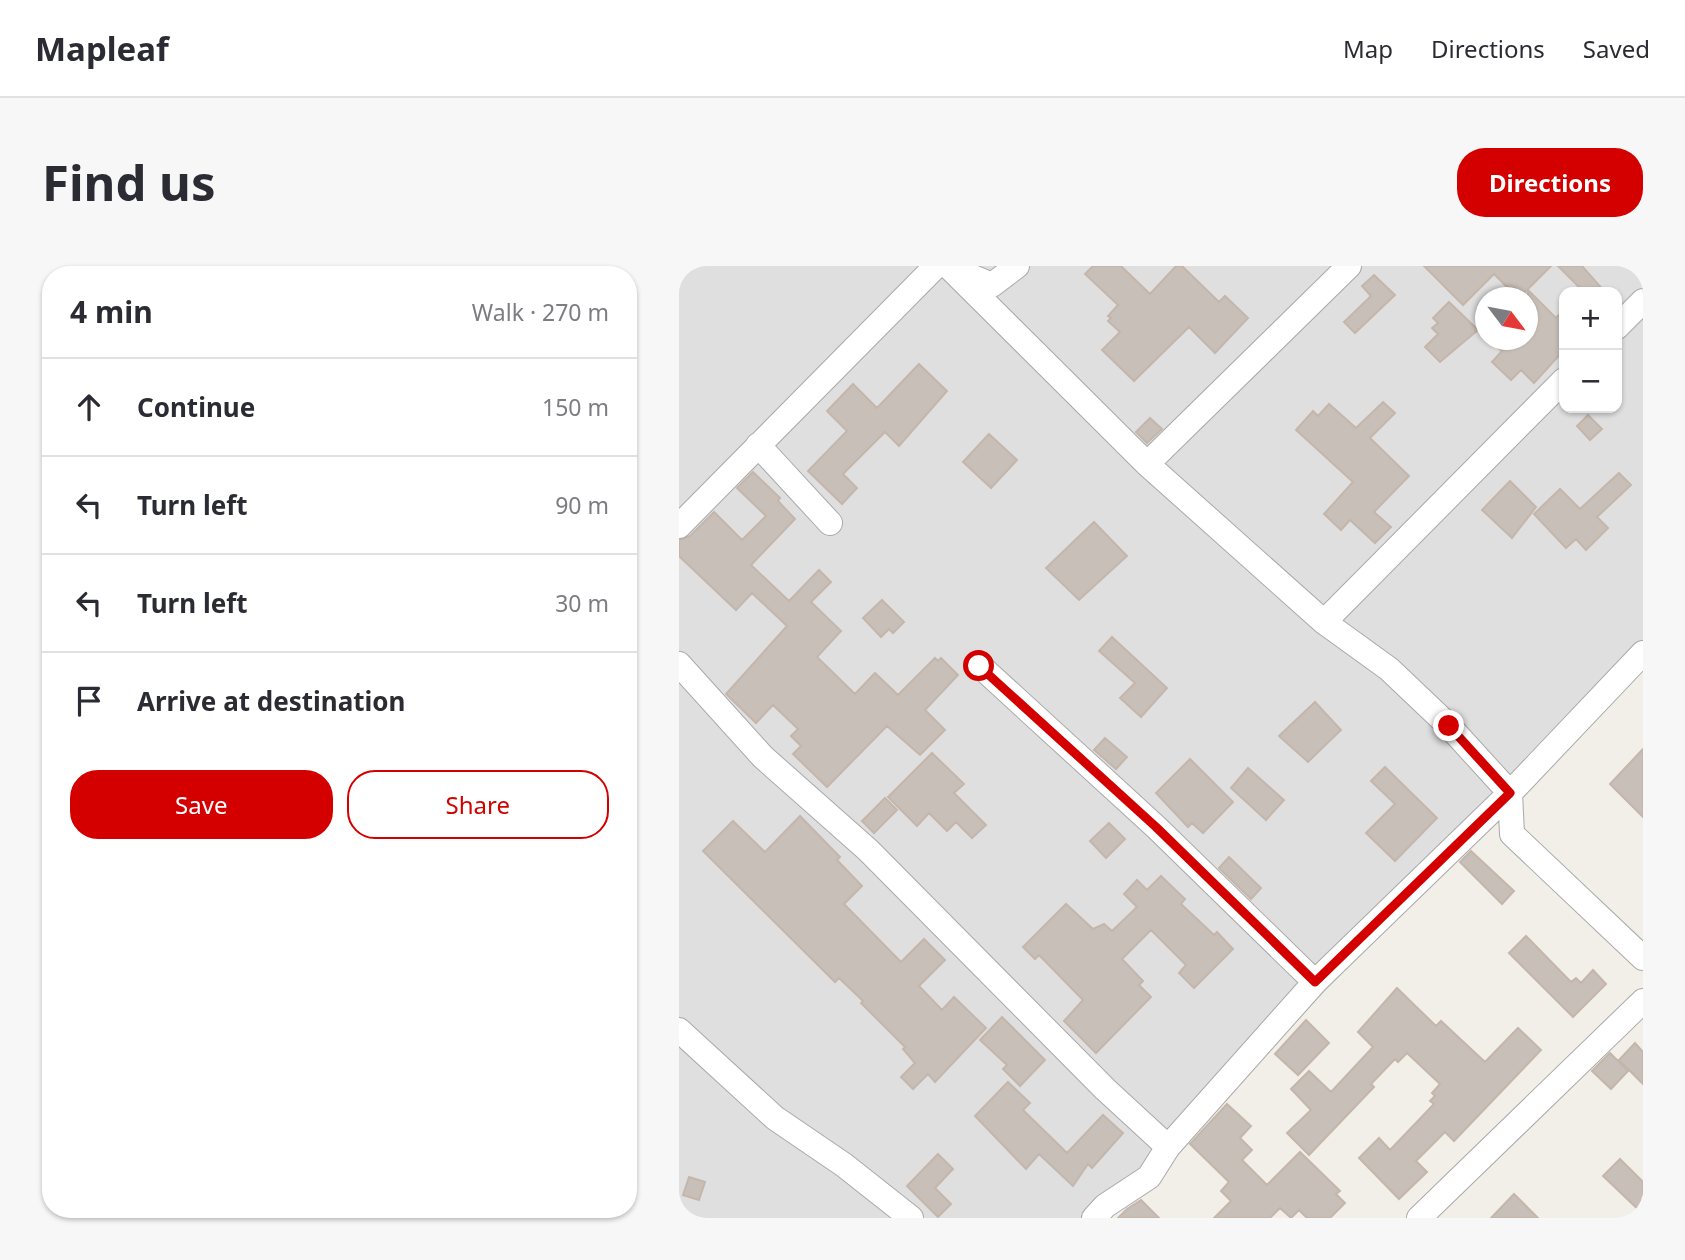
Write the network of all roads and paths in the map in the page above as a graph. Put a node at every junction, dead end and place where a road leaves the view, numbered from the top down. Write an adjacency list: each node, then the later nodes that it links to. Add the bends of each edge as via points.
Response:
1 (936, 266): 8 (street)
2 (950, 266): 3 (street, via 992,285); 9 (street)
3 (1017, 266)
4 (1349, 266): 9 (street)
5 (1643, 301): 6 (street)
6 (1622, 322)
7 (1559, 385): 12 (street)
8 (758, 445): 10 (street); 11 (street)
9 (1147, 464): 12 (street)
10 (830, 523)
11 (679, 526)
12 (1324, 622): 16 (street, via 1389,669)
13 (1643, 653): 16 (street)
14 (679, 664): 21 (street, via 763,757 868,850 1095,1080)
15 (979, 666): 18 (street, via 1156,827)
16 (1510, 793): 17 (street, via 1512,834); 18 (street)
17 (1643, 958)
18 (1315, 982): 21 (street)
19 (1643, 1001): 24 (street)
20 (679, 1030): 22 (street, via 775,1118)
21 (1168, 1147): 23 (street, via 1149,1177)
22 (911, 1218)
23 (1094, 1218)
24 (1419, 1218)

